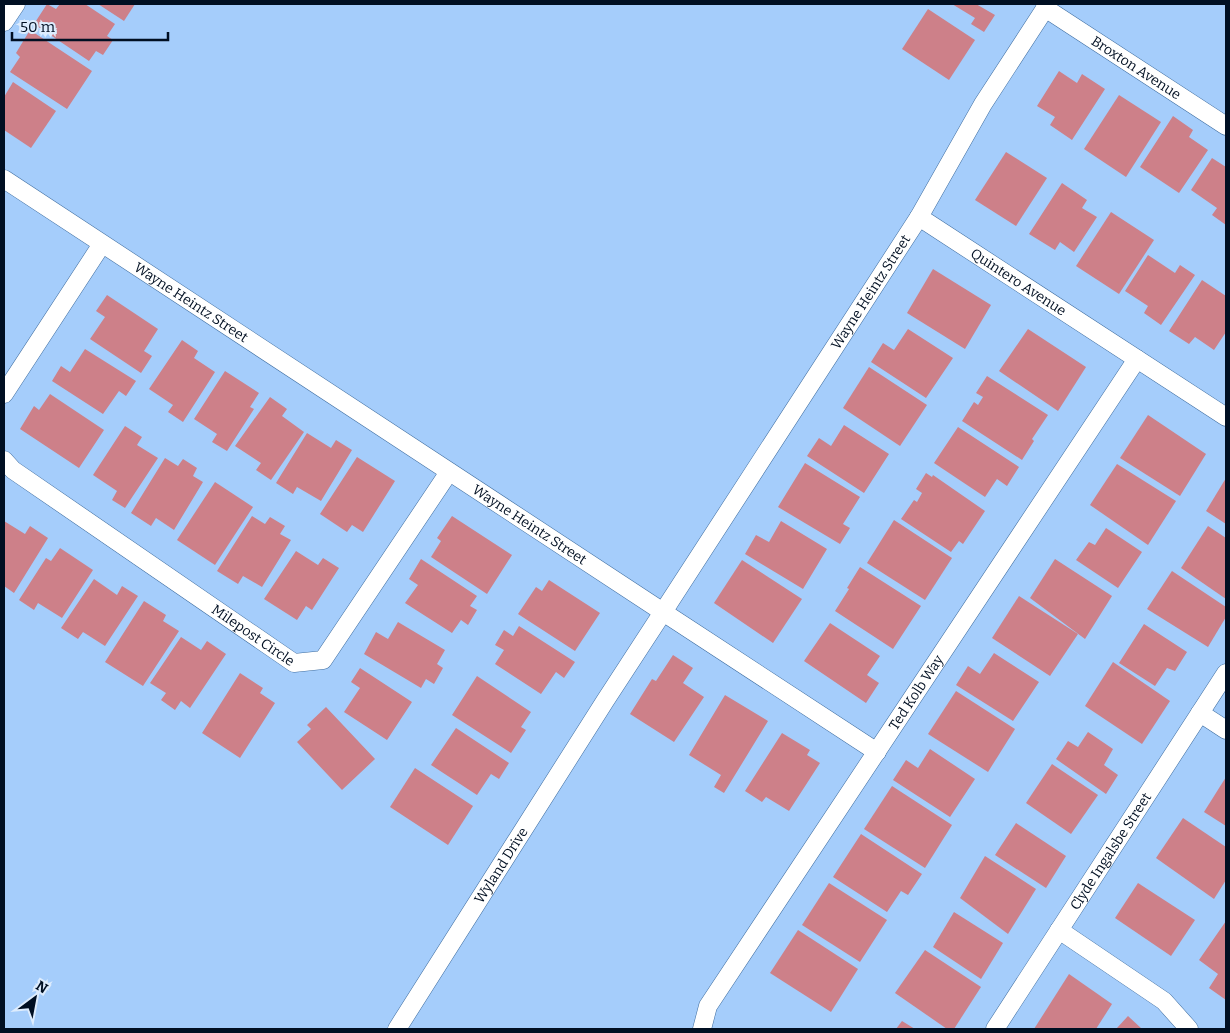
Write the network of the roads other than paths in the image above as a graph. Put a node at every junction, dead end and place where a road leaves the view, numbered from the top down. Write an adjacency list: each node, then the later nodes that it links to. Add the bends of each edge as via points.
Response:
1 (16, 4): 3 (street)
2 (1046, 6): 4 (street, Broxton Avenue); 6 (street, via 983,104)
3 (4, 22)
4 (1226, 126)
5 (4, 179): 7 (street, Wayne Heintz Street)
6 (919, 217): 8 (street, Quintero Avenue); 13 (street, Wayne Heintz Street)
7 (102, 244): 9 (street); 12 (street, Wayne Heintz Street)
8 (1137, 359): 10 (street, Quintero Avenue); 17 (street, Ted Kolb Way)
9 (4, 394)
10 (1226, 417)
11 (4, 460): 12 (street, Milepost Circle, via 294,662 323,660)
12 (449, 472): 13 (street, Wayne Heintz Street)
13 (663, 612): 17 (street); 19 (street, Wyland Drive)
14 (1226, 673): 15 (street, Clyde Ingalsbe Street)
15 (1200, 713): 16 (street); 18 (street, Clyde Ingalsbe Street)
16 (1226, 730)
17 (877, 752): 20 (street, Ted Kolb Way, via 708,1006)
18 (1059, 930): 21 (street, Clyde Ingalsbe Street); 22 (street, via 1164,1000)
19 (397, 1029)
20 (702, 1029)
21 (995, 1029)
22 (1189, 1029)

